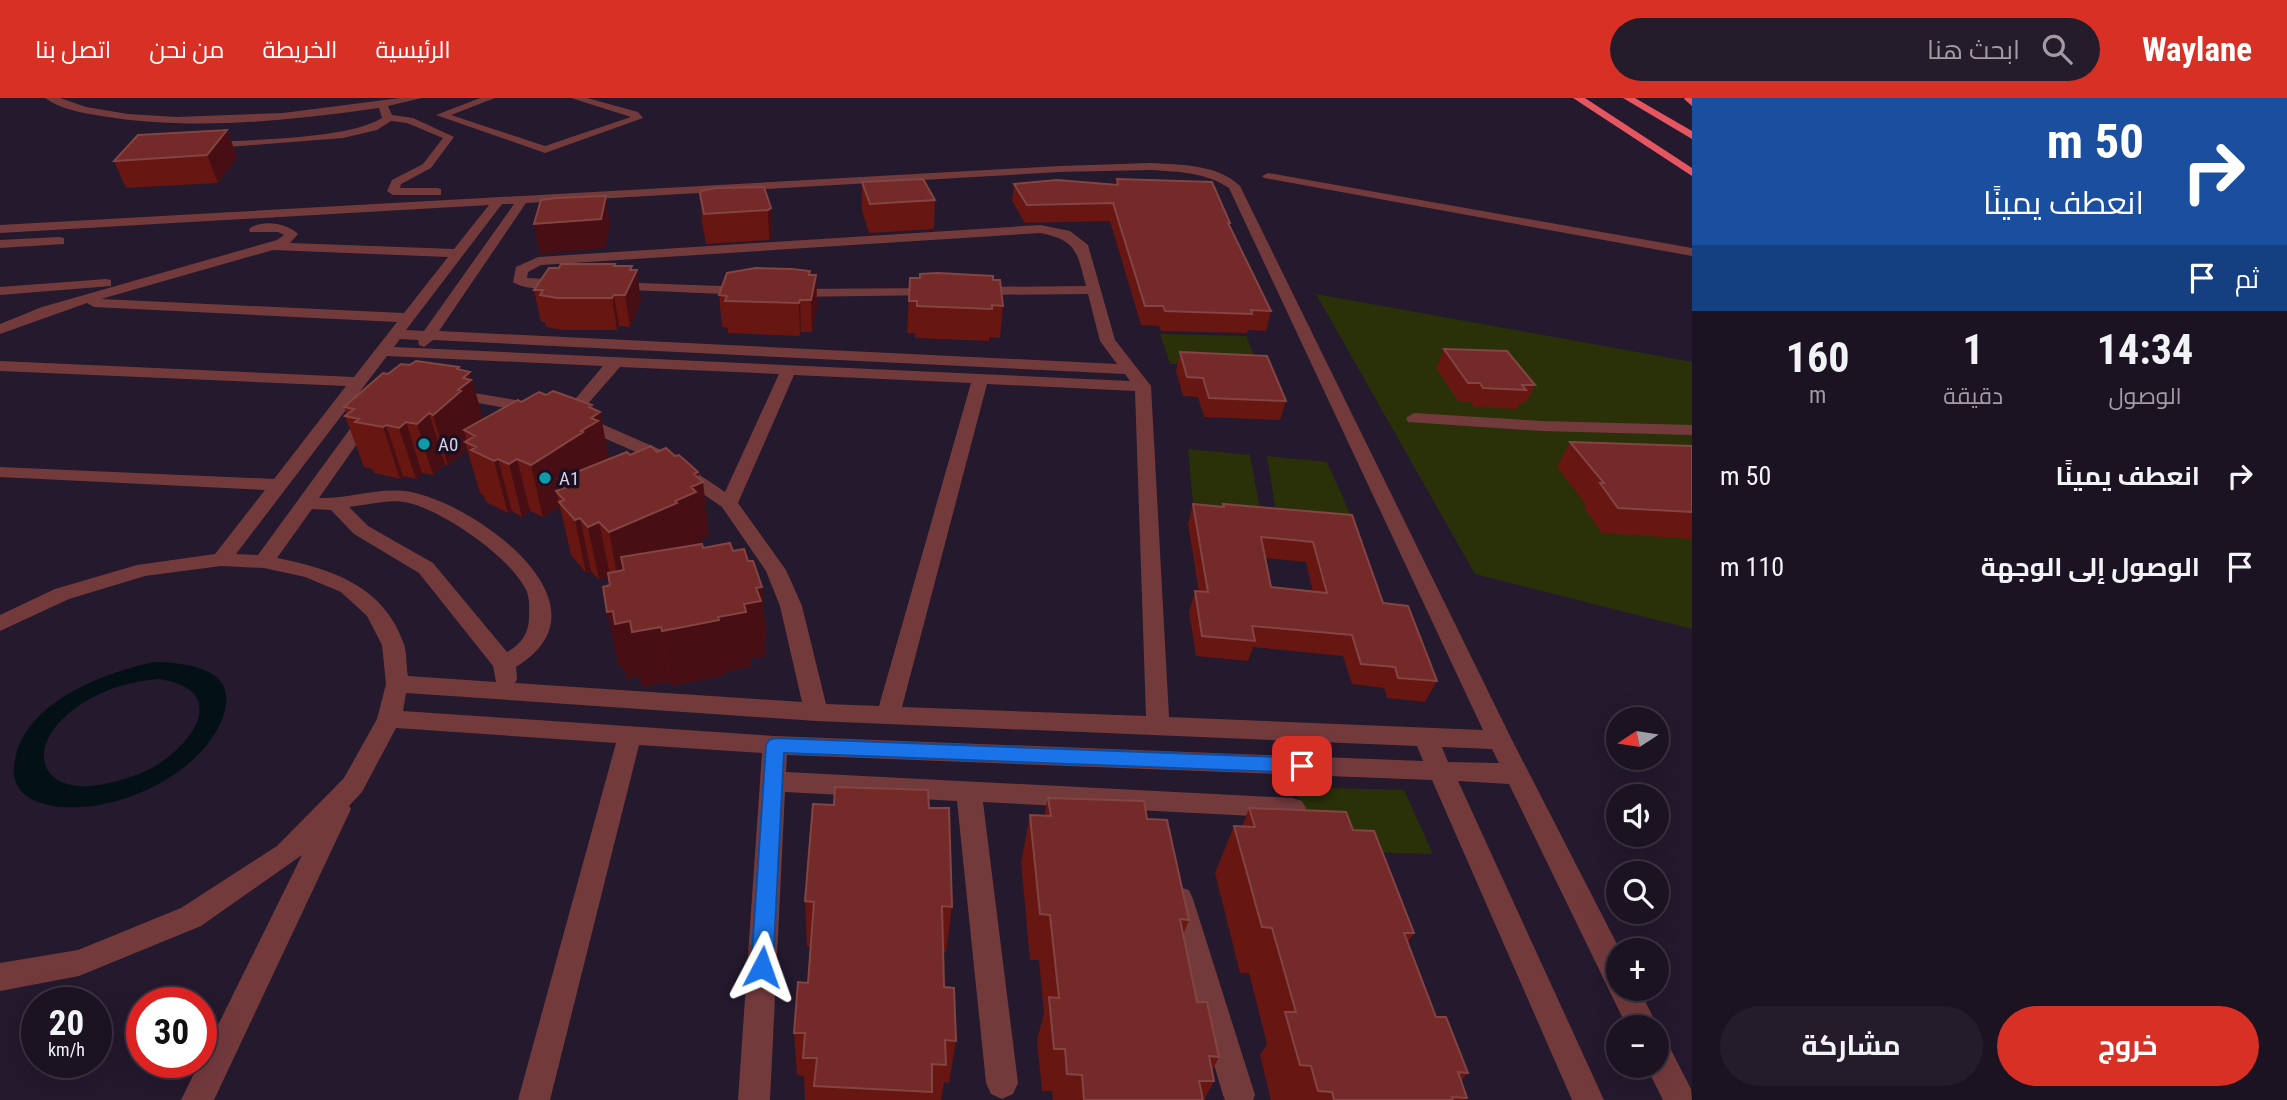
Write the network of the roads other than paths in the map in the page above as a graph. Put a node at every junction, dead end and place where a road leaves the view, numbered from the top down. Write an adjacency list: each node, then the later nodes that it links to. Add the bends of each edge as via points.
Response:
1 (50, 98): 7 (street, via 108,113 189,119)
2 (417, 98): 7 (street)
3 (490, 98): 9 (street, via 440,114)
4 (576, 98): 9 (street, via 638,118 548,150)
5 (1578, 98): 13 (highway)
6 (1628, 98): 10 (highway)
7 (382, 104): 8 (street)
8 (388, 118): 11 (street, via 409,120); 12 (street, via 351,134)
9 (477, 128): 11 (street)
10 (1692, 136)
11 (449, 137): 15 (street, via 427,166 396,182 393,191)
12 (192, 147)
13 (1692, 173)
14 (1268, 176): 25 (street)
15 (565, 197): 16 (street); 71 (street, via 1078,168 1181,168 1227,180 1234,186)
16 (523, 199): 17 (street); 19 (street)
17 (498, 201): 18 (street); 20 (street)
18 (479, 226): 19 (street); 26 (street)
19 (505, 226): 36 (street)
20 (0, 229)
21 (242, 230): 24 (street, via 280,228 292,234)
22 (67, 240): 23 (street)
23 (0, 244)
24 (271, 246): 26 (street); 27 (street)
25 (1692, 251)
26 (459, 253): 33 (street)
27 (151, 280): 31 (street); 32 (street)
28 (575, 284): 30 (street, via 520,282 520,270 538,261 1040,229 1065,234 1083,248)
29 (603, 285): 30 (street, via 775,292)
30 (1092, 290): 43 (street, via 1108,341)
31 (0, 291)
32 (74, 302): 33 (street); 34 (street)
33 (408, 318): 35 (street)
34 (0, 329)
35 (397, 334): 36 (street); 37 (street)
36 (429, 335): 38 (street); 39 (street)
37 (384, 351): 38 (street); 47 (street)
38 (417, 352): 40 (street); 42 (street)
39 (929, 357): 43 (street); 45 (street)
40 (615, 362): 44 (street); 51 (street)
41 (0, 366): 47 (street)
42 (403, 369)
43 (1129, 369): 48 (street)
44 (788, 371): 45 (street); 57 (street)
45 (926, 377): 46 (street)
46 (980, 379): 48 (street); 66 (street)
47 (360, 382): 55 (street)
48 (1143, 386): 68 (street)
49 (429, 391): 51 (street)
50 (382, 397): 56 (street)
51 (569, 416): 57 (street, via 660,456)
52 (1414, 418): 53 (street)
53 (1692, 430)
54 (0, 472): 55 (street)
55 (280, 485): 59 (street)
56 (307, 503): 58 (street); 60 (street)
57 (729, 503): 65 (street, via 776,570 791,606)
58 (336, 504): 62 (street, via 361,530 426,568); 62 (street, via 366,497 412,497 475,528 517,562 538,594 539,634 524,652)
59 (221, 561): 60 (street); 61 (street, via 132,574 62,594)
60 (264, 562): 63 (street, via 310,570 348,587 376,612 393,645)
61 (0, 624)
62 (504, 664): 64 (street)
63 (397, 684): 64 (street); 67 (street)
64 (508, 691): 65 (street)
65 (816, 712): 66 (street)
66 (888, 714): 68 (street)
67 (389, 719): 69 (street); 77 (street)
68 (1158, 726): 70 (street)
69 (630, 735): 72 (street); 86 (street)
70 (1425, 737): 71 (street); 73 (street)
71 (1500, 740): 74 (street)
72 (775, 745): 73 (street); 75 (street)
73 (1441, 771): 74 (street); 88 (street)
74 (1517, 774): 80 (street)
75 (773, 781): 76 (street); 87 (street)
76 (969, 791): 78 (street, via 1153,814); 83 (street)
77 (346, 792): 81 (street, via 286,854 191,917 79,963); 85 (street)
78 (1293, 808)
79 (1169, 867): 84 (street)
80 (1606, 952)
81 (0, 978)
82 (1669, 1078): 89 (street)
83 (1002, 1083)
84 (1239, 1095)
85 (197, 1100)
86 (534, 1100)
87 (754, 1100)
88 (1588, 1100)
89 (1680, 1100)

